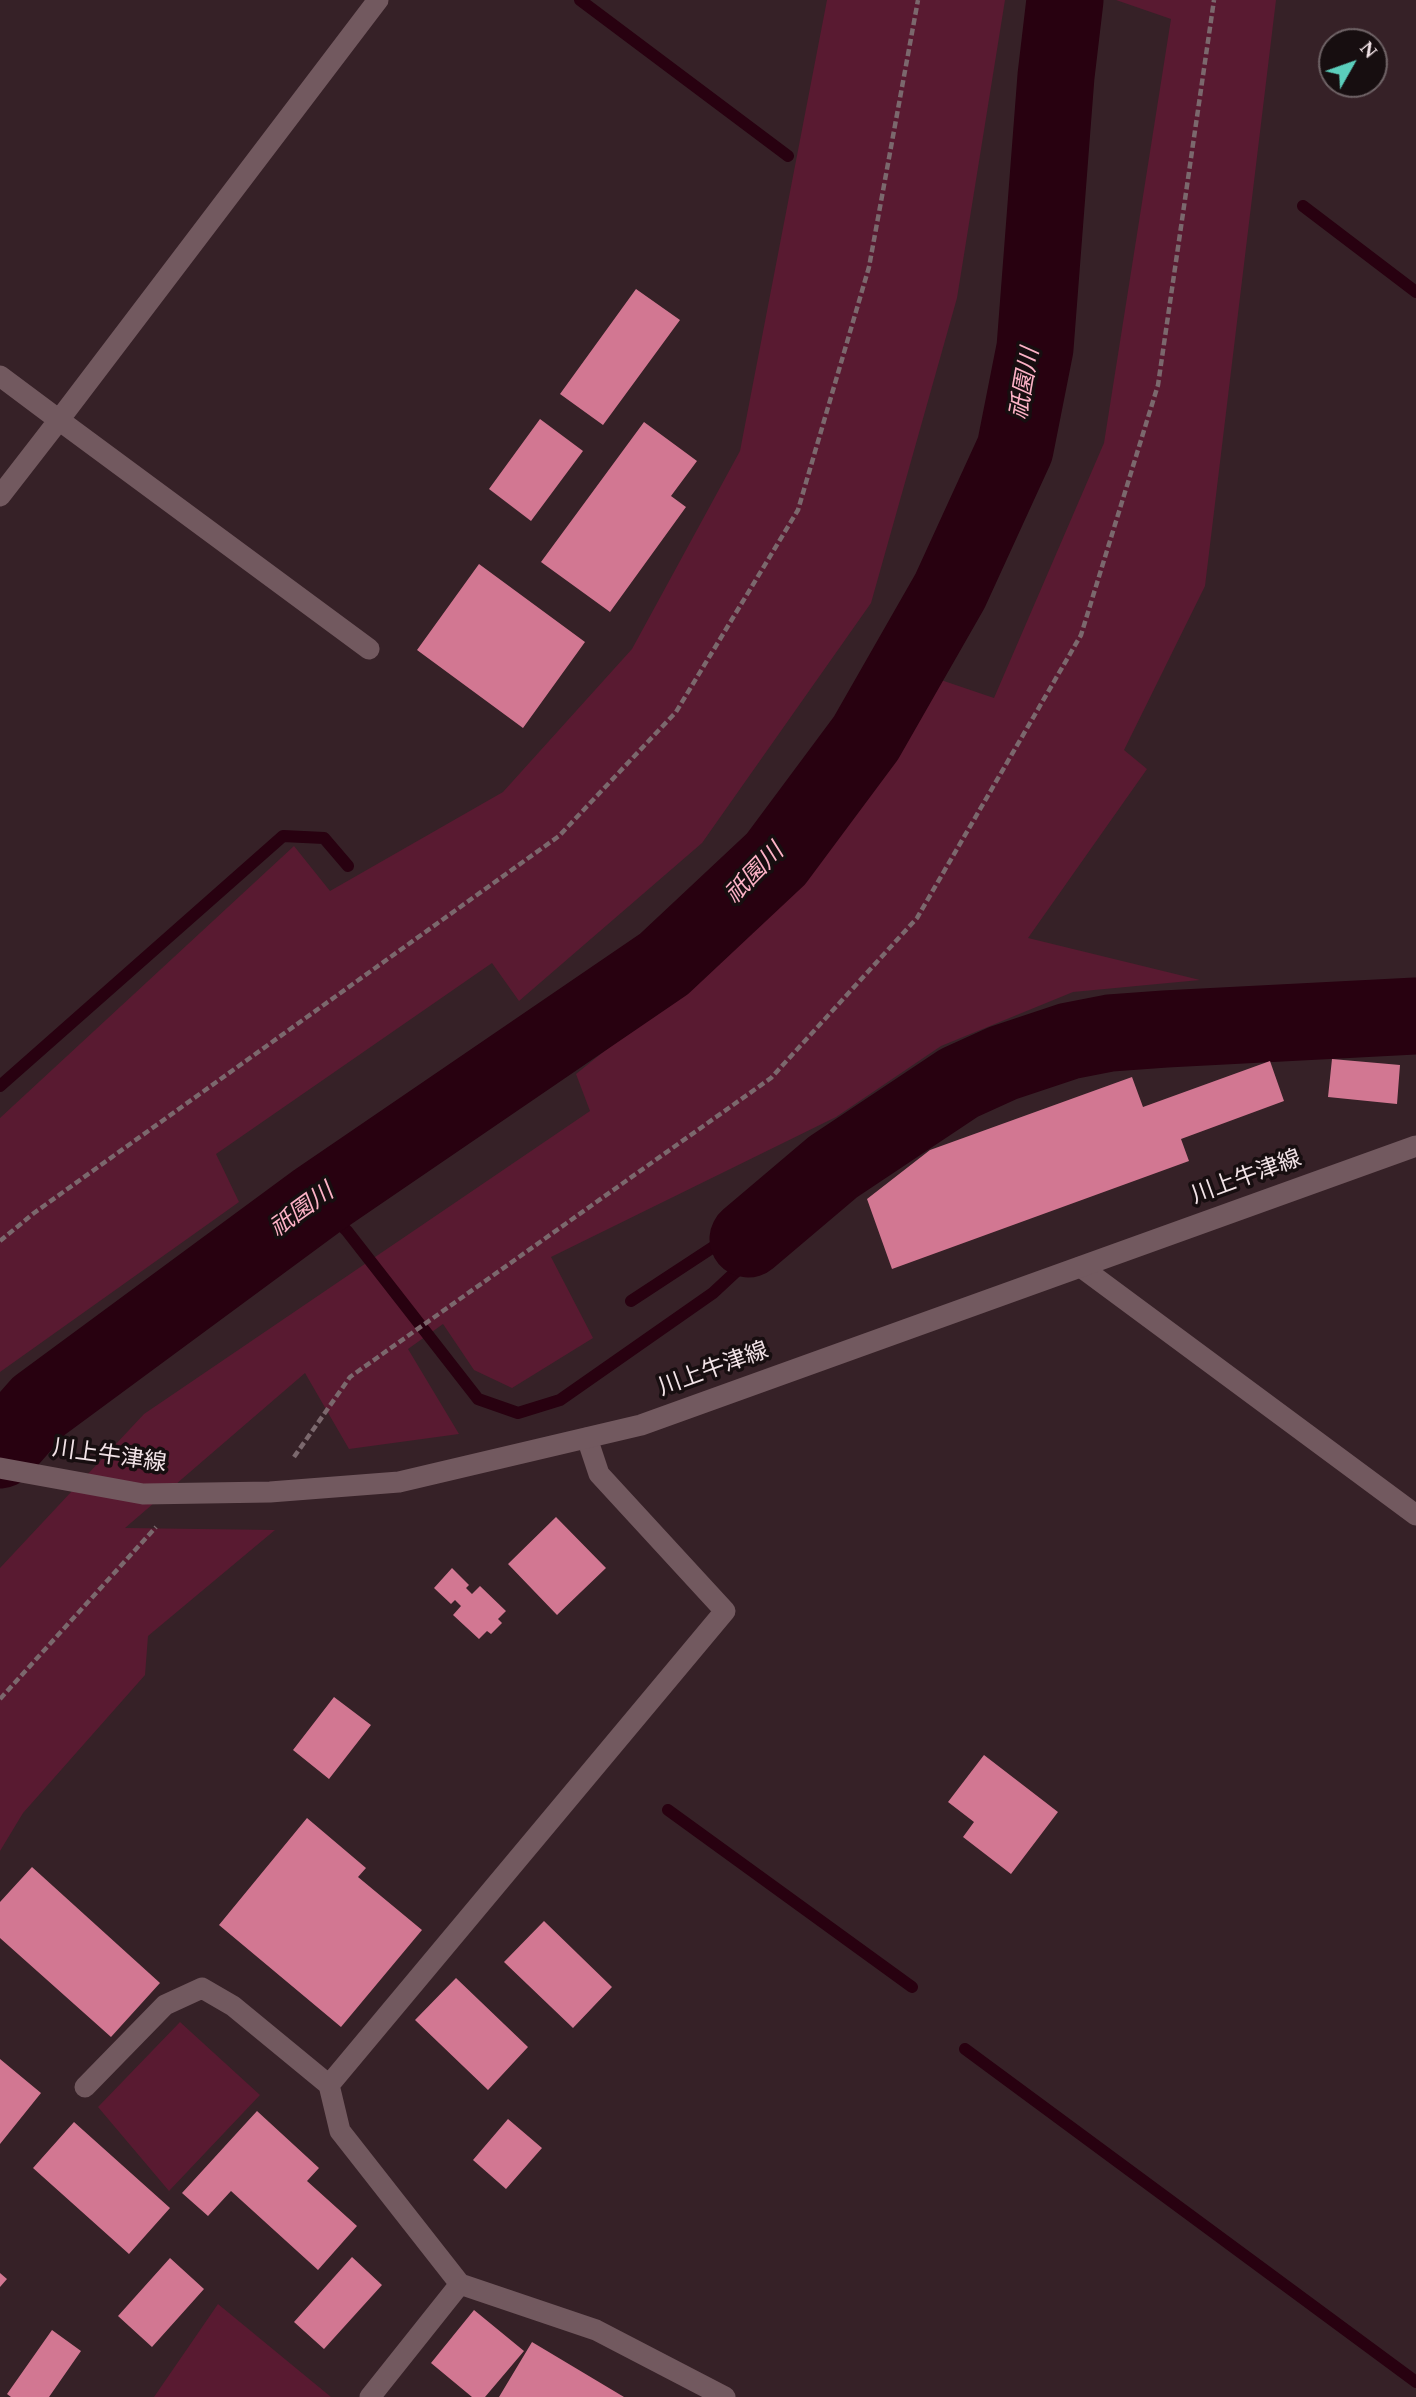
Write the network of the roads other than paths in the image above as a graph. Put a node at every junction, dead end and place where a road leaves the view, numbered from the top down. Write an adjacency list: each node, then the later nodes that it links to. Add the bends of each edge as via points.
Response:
1 (379, 0): 3 (street)
2 (0, 376): 3 (street)
3 (60, 420): 4 (street); 5 (street)
4 (0, 496)
5 (369, 649)
6 (1416, 1146): 7 (street, 川上牛津線)
7 (1081, 1267): 8 (street, 川上牛津線, via 641,1425); 10 (street)
8 (587, 1438): 9 (street, 川上牛津線, via 399,1482 270,1492 143,1494); 11 (street, via 599,1474 725,1611)
9 (0, 1468)
10 (1416, 1515)
11 (329, 2085): 12 (street, via 233,2006 202,1988 165,2005); 13 (street, via 340,2131)
12 (85, 2088)
13 (460, 2284): 14 (street); 15 (street, via 596,2330)
14 (370, 2397)
15 (725, 2397)

